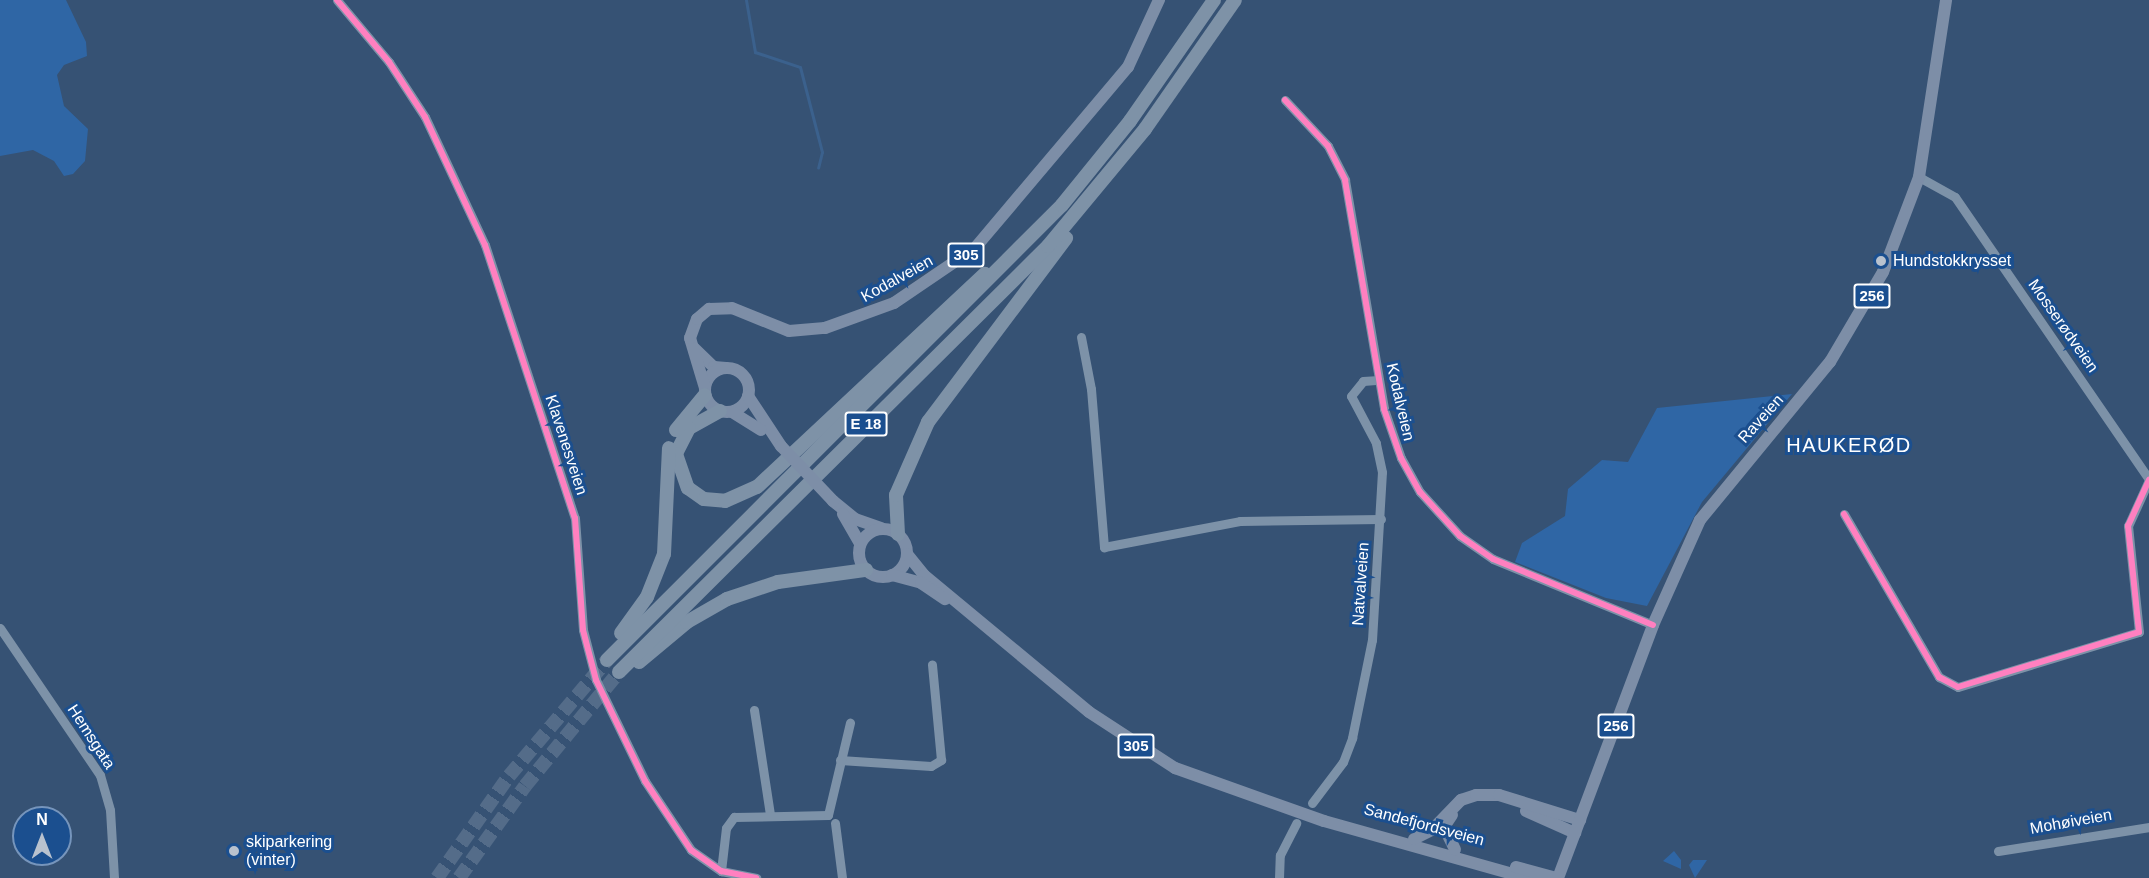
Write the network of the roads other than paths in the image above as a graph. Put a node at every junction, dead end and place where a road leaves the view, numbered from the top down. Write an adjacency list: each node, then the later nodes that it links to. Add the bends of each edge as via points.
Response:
1 (337, 0): 46 (street, Klavenesveien, via 416,103 465,198 575,518 583,630 591,668 648,786 691,850)
2 (1159, 0): 11 (main road, Kodalveien / 305, via 1137,53 1089,118 993,229 934,279 874,312 812,331 776,329 732,308 717,307 697,318)
3 (1214, 0): 9 (highway, E 18, via 1130,121)
4 (1235, 0): 7 (highway, E 18)
5 (1946, 0): 8 (main road, Raveien / 256)
6 (1285, 100): 13 (street, Kodalveien, via 1319,133 1345,180)
7 (1110, 174): 23 (highway, via 1107,189 928,422 896,495); 26 (highway, E 18, via 1020,275 622,674 680,628 727,599 778,582)
8 (1919, 177): 18 (street, Mosserødveien, via 1955,197); 28 (main road, Raveien / 256, via 1892,252 1859,319 1814,384 1717,494 1688,541)
9 (1062, 205): 14 (highway, E 18, via 604,658 647,597 667,538 669,446); 16 (highway, E 18, via 1048,210 757,487 725,501 704,499 688,488 676,454 689,428)
10 (1081, 337): 21 (street, via 1091,389 1104,547 1240,521)
11 (690, 342): 12 (main road, via 702,360); 14 (main road)
12 (726, 368): 14 (main road, via 710,376); 15 (main road, via 746,379)
13 (1379, 380): 21 (street, Natvalveien, via 1363,381 1351,396 1380,455); 28 (street, Kodalveien, via 1401,458 1431,507 1460,536 1509,568)
14 (705, 392): 16 (main road)
15 (748, 396): 16 (main road); 17 (main road)
16 (726, 412): 17 (main road)
17 (780, 446): 19 (main road, bridge)
18 (2149, 480): 20 (street, via 2128,526 2139,632 1958,687 1939,677)
19 (833, 501): 22 (main road, via 855,519); 24 (main road)
20 (1844, 514)
21 (1381, 519): 35 (street, Natvalveien, via 1372,640 1352,738 1343,762)
22 (882, 528): 23 (main road); 24 (main road)
23 (898, 534): 25 (main road, 305)
24 (860, 544): 26 (main road)
25 (907, 554): 27 (main road); 30 (main road, Sandefjordsveien / 305, via 924,575)
26 (866, 570): 27 (main road, 305)
27 (892, 575): 30 (main road, Sandefjordsveien / 305, via 921,583)
28 (1653, 624): 38 (main road, Raveien / 256)
29 (0, 628): 47 (street, Hemsgata, via 99,775 110,810)
30 (1012, 646): 36 (main road, Sandefjordsveien / 305, via 1146,752)
31 (932, 664): 34 (street, via 941,760 931,766)
32 (754, 710): 37 (street)
33 (850, 723): 34 (street)
34 (840, 760): 37 (street, via 828,815)
35 (1312, 803)
36 (1282, 807): 43 (main road, Sandefjordsveien / 305); 51 (main road, Sandefjordsveien / 305)
37 (770, 814): 46 (street, via 731,819)
38 (1580, 820): 42 (main road, Raveien / 305); 43 (main road, via 1499,795 1476,795 1461,800 1432,830)
39 (835, 823): 49 (street)
40 (1296, 823): 50 (street, via 1280,855)
41 (2149, 827): 45 (street, Mohøiveien)
42 (1575, 833): 44 (main road, via 1482,799 1448,818 1444,827); 52 (main road, Raveien / 305)
43 (1414, 839): 44 (main road, Sandefjordsveien / 305)
44 (1455, 850): 52 (main road, Sandefjordsveien / 305)
45 (1998, 851)
46 (721, 871): 48 (street, Klavenesveien)
47 (114, 878)
48 (756, 878)
49 (842, 878)
50 (1279, 878)
51 (1527, 878)
52 (1557, 878)

